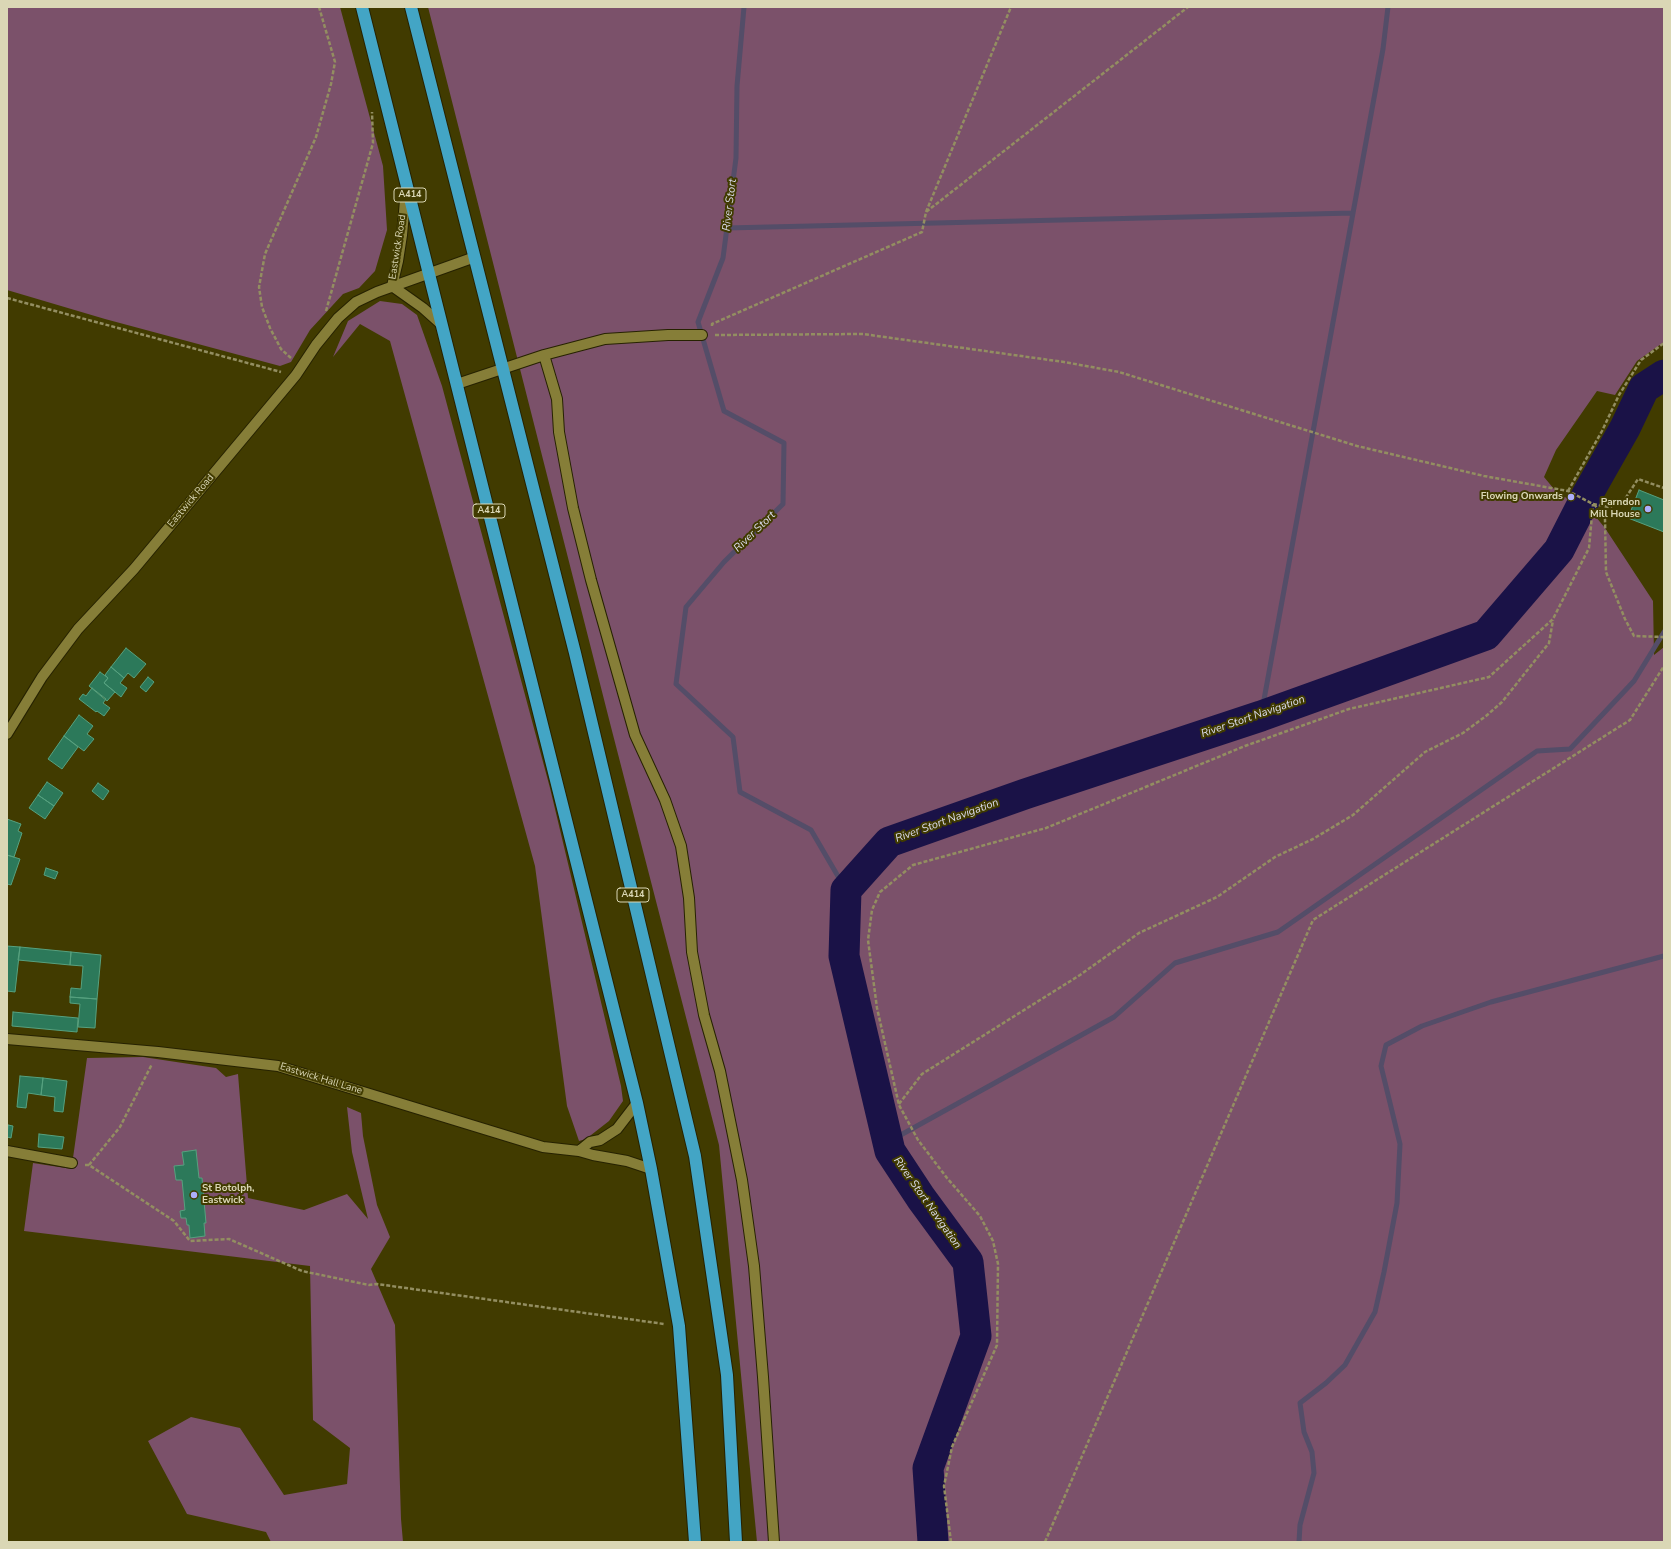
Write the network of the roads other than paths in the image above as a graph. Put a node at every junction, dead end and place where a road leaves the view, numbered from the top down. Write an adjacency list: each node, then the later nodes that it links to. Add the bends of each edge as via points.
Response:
1 (362, 7): 3 (highway, A414)
2 (411, 7): 4 (highway, A414)
3 (407, 184): 5 (highway, A414); 6 (street, Eastwick Road, via 402,235)
4 (475, 257): 5 (street, Eastwick Road); 10 (highway, A414)
5 (429, 273): 6 (street, Eastwick Road); 7 (highway, A414)
6 (392, 286): 7 (street, Eastwick Road); 12 (street, Eastwick Road, via 356,302 338,318 298,372 134,569 78,629 42,677)
7 (442, 325): 11 (highway, A414)
8 (702, 335): 9 (street, via 668,334 605,339)
9 (544, 355): 10 (street); 21 (street, via 557,399 559,432 573,508 591,580 635,735 665,800 681,846 689,898 692,952 704,1015 720,1071 740,1173 754,1266)
10 (503, 370): 11 (street); 20 (highway, A414, via 575,653 695,1156 727,1375)
11 (457, 384): 14 (highway, A414)
12 (7, 734)
13 (7, 1039): 16 (street, Eastwick Hall Lane, via 158,1052 278,1066 543,1147)
14 (637, 1103): 16 (street, via 617,1129 600,1140 590,1142); 18 (highway, A414)
15 (7, 1151): 17 (street)
16 (579, 1151): 18 (street, Eastwick Hall Lane)
17 (72, 1163)
18 (651, 1169): 19 (highway, A414, via 679,1326)
19 (695, 1542)
20 (736, 1542)
21 (774, 1542)

